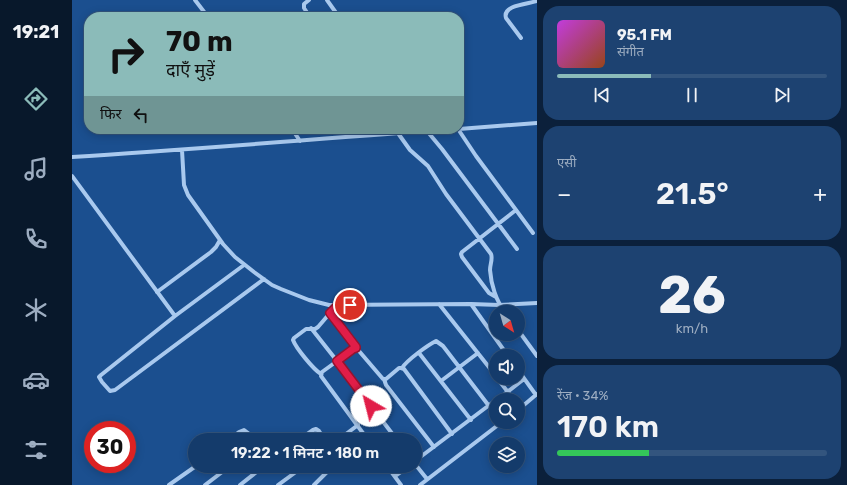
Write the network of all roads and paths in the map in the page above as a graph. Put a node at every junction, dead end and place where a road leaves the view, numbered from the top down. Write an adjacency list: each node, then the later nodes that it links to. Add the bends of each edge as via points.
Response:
1 (195, 0): 5 (street)
2 (309, 0): 6 (street, via 304,4)
3 (327, 0): 7 (street)
4 (537, 1): 8 (street, via 515,6 505,14)
5 (204, 12)
6 (307, 12)
7 (335, 12)
8 (521, 38)
9 (537, 123): 10 (street)
10 (464, 128)
11 (295, 134): 16 (street)
12 (386, 134): 16 (street)
13 (399, 134): 23 (street, via 410,150 428,166)
14 (430, 134): 21 (street)
15 (461, 134): 20 (street)
16 (300, 141): 17 (street)
17 (182, 150): 18 (street); 24 (street, via 185,190)
18 (72, 157)
19 (72, 176): 28 (street)
20 (516, 210): 21 (street); 22 (street)
21 (498, 224): 23 (street); 25 (street)
22 (533, 233)
23 (480, 239): 29 (street, via 492,256 490,270); 29 (street, via 461,254 489,293)
24 (220, 240): 26 (street); 28 (street, via 211,252)
25 (517, 249)
26 (244, 265): 27 (street); 36 (street)
27 (264, 279): 33 (street, via 272,285 309,300); 36 (street, via 118,388 110,391 100,376)
28 (157, 292): 36 (street)
29 (496, 297): 34 (street)
30 (537, 303): 34 (street)
31 (439, 304): 32 (street); 33 (street); 42 (street)
32 (471, 304): 34 (street); 40 (street)
33 (338, 305): 35 (street)
34 (499, 305)
35 (330, 313): 37 (street, via 318,327); 39 (street)
36 (175, 316)
37 (310, 328): 44 (street); 48 (street, via 293,340)
38 (525, 340): 43 (street)
39 (356, 348): 44 (street); 49 (street)
40 (503, 349)
41 (419, 353): 46 (street); 47 (street, via 436,341 443,346); 51 (street)
42 (478, 353): 45 (street); 47 (street)
43 (537, 356)
44 (337, 361): 48 (street); 68 (street)
45 (489, 367)
46 (402, 368): 49 (street); 69 (street)
47 (459, 368): 51 (street); 58 (street)
48 (320, 374): 60 (street)
49 (384, 379): 70 (street)
50 (525, 380): 56 (street)
51 (441, 382): 59 (street)
52 (503, 385): 54 (street)
53 (516, 385): 54 (street)
54 (508, 391): 55 (street)
55 (505, 393)
56 (537, 395): 57 (street)
57 (525, 403)
58 (489, 406): 59 (street)
59 (471, 420): 69 (street)
60 (358, 425): 66 (street); 67 (street)
61 (493, 429): 81 (street)
62 (238, 433): 63 (street, via 244,430)
63 (248, 433)
64 (309, 433): 65 (street, via 316,429)
65 (320, 433)
66 (347, 433)
67 (363, 433)
68 (392, 433)
69 (452, 434): 70 (street)
70 (434, 447): 71 (street)
71 (422, 456)
72 (188, 472): 82 (street)
73 (422, 472): 81 (street)
74 (221, 473): 83 (street)
75 (255, 473): 84 (street)
76 (294, 473): 85 (street)
77 (326, 473): 86 (street)
78 (392, 473): 80 (street)
79 (398, 473): 80 (street)
80 (394, 476): 87 (street)
81 (427, 479): 88 (street)
82 (169, 485)
83 (205, 485)
84 (240, 485)
85 (278, 485)
86 (314, 485)
87 (401, 485)
88 (420, 485)

